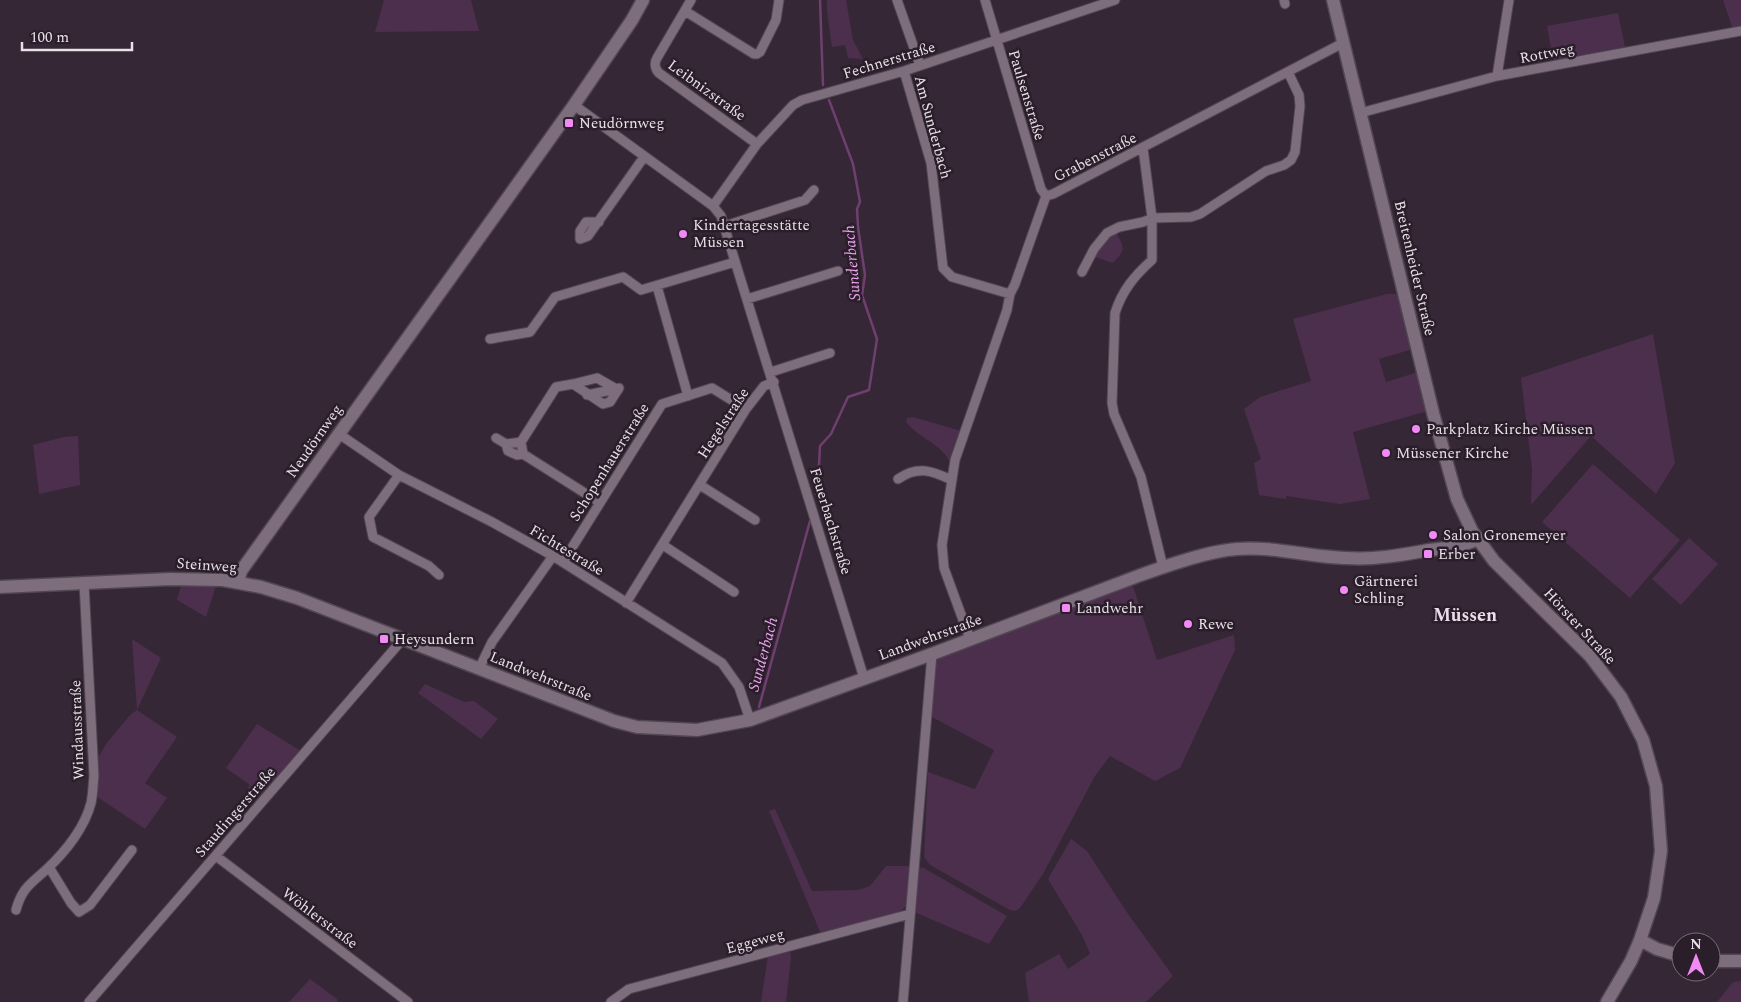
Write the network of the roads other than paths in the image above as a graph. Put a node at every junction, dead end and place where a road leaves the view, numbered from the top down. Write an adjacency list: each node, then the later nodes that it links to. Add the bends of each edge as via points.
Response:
1 (643, 0): 17 (street, Neudörnweg)
2 (692, 0): 9 (street, Leibnizstraße)
3 (778, 0): 9 (street, via 776,20 758,54)
4 (897, 0): 13 (street)
5 (985, 0): 11 (street, Paulsenstraße)
6 (1115, 0): 11 (street, Fechnerstraße)
7 (1333, 0): 12 (street, Breitenheider Straße)
8 (1509, 0): 16 (street)
9 (685, 11): 19 (street, Leibnizstraße, via 657,58 657,71)
10 (1741, 31): 16 (street, Rottweg)
11 (996, 40): 13 (street, Fechnerstraße); 23 (street, Paulsenstraße, via 1041,189)
12 (1343, 44): 15 (street, Grabenstraße); 18 (street, Breitenheider Straße)
13 (920, 65): 14 (street, Fechnerstraße)
14 (904, 71): 19 (street, Fechnerstraße, via 802,100 793,105); 32 (street, Am Sunderbach, via 931,163 943,268 952,276)
15 (1288, 72): 20 (street, Grabenstraße); 25 (street, via 1299,95 1300,106 1295,152 1291,160 1266,171 1200,214)
16 (1497, 76): 18 (street, Rottweg)
17 (574, 105): 21 (street, Feuerbachstraße); 43 (street, Neudörnweg)
18 (1360, 113): 54 (street, Breitenheider Straße, via 1450,479)
19 (757, 144): 24 (street, Fechnerstraße)
20 (1143, 148): 23 (street, Grabenstraße); 25 (street)
21 (644, 157): 24 (street, Feuerbachstraße); 26 (street)
22 (814, 190): 27 (street, via 805,200)
23 (1046, 196): 32 (street, Grabenstraße)
24 (713, 206): 27 (street, Feuerbachstraße, via 722,216)
25 (1152, 218): 30 (street, via 1107,233 1094,248); 58 (street, via 1152,260 1128,285 1115,313 1112,403 1142,477)
26 (599, 222)
27 (725, 226): 28 (street, Feuerbachstraße)
28 (736, 262): 31 (street); 33 (street, Feuerbachstraße)
29 (838, 270): 33 (street)
30 (1082, 272)
31 (657, 286): 34 (street, via 641,290 623,277 555,297 530,332); 41 (street)
32 (1010, 294): 50 (street, Grabenstraße)
33 (747, 299): 36 (street, Feuerbachstraße)
34 (490, 339)
35 (830, 353): 36 (street)
36 (771, 372): 38 (street, Feuerbachstraße)
37 (592, 379): 39 (street); 40 (street); 40 (street, via 597,378 618,389 610,402 603,404)
38 (774, 382): 42 (street, Hegelstraße, via 764,386); 69 (street, Feuerbachstraße)
39 (573, 384): 40 (street); 45 (street, via 556,387)
40 (591, 394)
41 (688, 396): 42 (street, Schopenhauerstraße, via 712,388); 52 (street, Schopenhauerstraße, via 662,404)
42 (746, 409): 51 (street, Hegelstraße)
43 (339, 434): 48 (street, Fichtestraße); 60 (street, Neudörnweg, via 241,571)
44 (496, 438): 46 (street)
45 (520, 442): 46 (street); 47 (street)
46 (506, 444): 47 (street, via 508,451 517,456)
47 (523, 454): 52 (street)
48 (399, 474): 56 (street, Fichtestraße); 59 (street, via 369,517 373,537 429,566)
49 (898, 479): 50 (street, via 908,472 921,471)
50 (952, 480): 65 (street, Grabenstraße, via 942,558)
51 (700, 485): 53 (street); 55 (street, Hegelstraße)
52 (599, 502): 57 (street, Schopenhauerstraße)
53 (756, 520)
54 (1477, 539): 58 (street, Landwehrstraße, via 1433,550 1364,558 1273,549 1236,549); 76 (street, Hörster Straße, via 1510,578 1590,656 1621,697 1643,740 1656,786 1661,850 1654,898)
55 (663, 545): 63 (street); 64 (street, Hegelstraße)
56 (554, 556): 57 (street, Fichtestraße); 68 (street, via 492,642)
57 (563, 562): 64 (street, Fichtestraße)
58 (1163, 567): 65 (street, Landwehrstraße)
59 (439, 576)
60 (238, 582): 61 (street, Steinweg, via 170,578); 66 (street, Steinweg, via 297,598)
61 (84, 583): 62 (street, Steinweg); 73 (street, Windausstraße, via 94,776 91,803 86,818 69,845)
62 (0, 587)
63 (734, 592)
64 (626, 603): 70 (street, Fichtestraße, via 722,663 739,687)
65 (970, 639): 67 (street, Landwehrstraße)
66 (402, 640): 68 (street, Landwehrstraße); 72 (street, Staudingerstraße)
67 (932, 654): 69 (street, Landwehrstraße); 75 (street)
68 (479, 669): 70 (street, Landwehrstraße, via 598,716 638,727 697,730)
69 (864, 678): 70 (street, Landwehrstraße)
70 (750, 720)
71 (132, 850): 73 (street, via 90,905 79,912)
72 (216, 856): 80 (street, Staudingerstraße); 81 (street, Wöhlerstraße)
73 (49, 867): 74 (street, Windausstraße, via 20,896)
74 (16, 910)
75 (910, 914): 82 (street, Eggeweg, via 629,990); 83 (street)
76 (1640, 940): 77 (street); 84 (street, Hörster Straße)
77 (1671, 953)
78 (1721, 961): 79 (street)
79 (1741, 961)
80 (89, 1002)
81 (408, 1002)
82 (611, 1002)
83 (903, 1002)
84 (1607, 1002)

